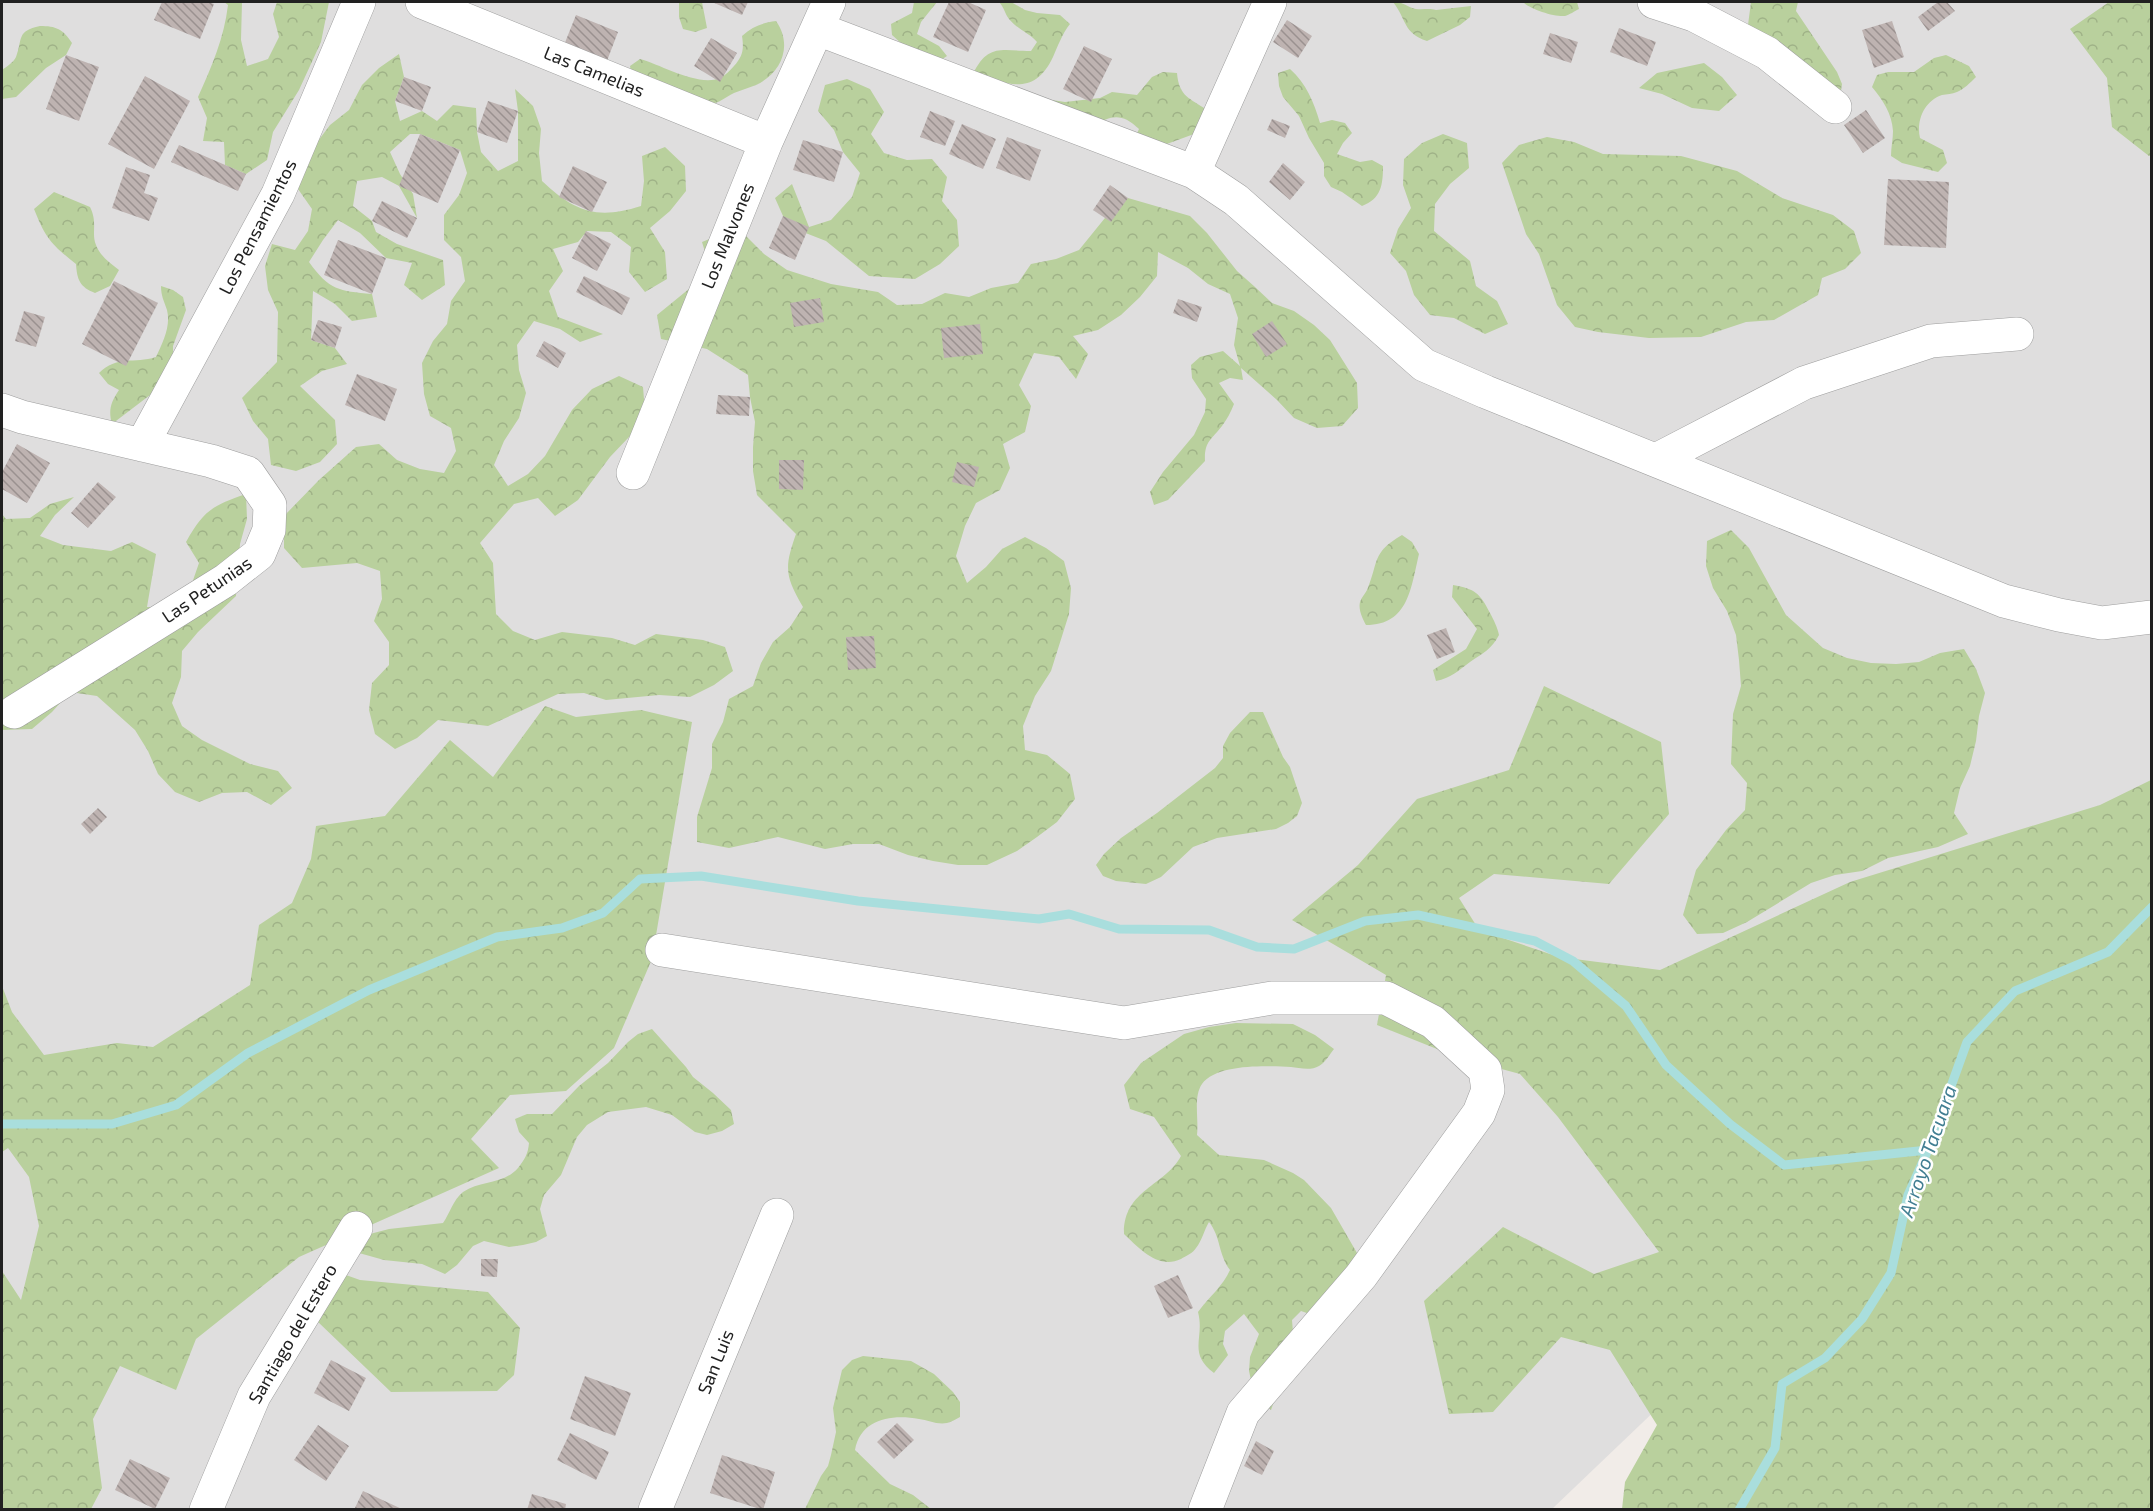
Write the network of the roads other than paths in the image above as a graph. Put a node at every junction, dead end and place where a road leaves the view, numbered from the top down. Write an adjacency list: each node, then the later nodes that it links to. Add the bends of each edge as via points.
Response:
1 (359, 2): 11 (street, Los Pensamientos, via 278,194)
2 (422, 2): 7 (street, Las Camelias)
3 (1270, 2): 8 (street)
4 (1654, 2): 6 (street, via 1694,15 1767,53)
5 (824, 15): 7 (street, Los Malvones); 8 (street)
6 (1835, 107)
7 (766, 142): 13 (street, Los Malvones)
8 (1194, 172): 12 (street, via 1236,200 1424,364)
9 (2017, 334): 12 (street, via 1931,341 1804,383)
10 (2, 410): 11 (street, Las Petunias)
11 (142, 445): 15 (street, Las Petunias, via 248,473 270,505 269,530 259,554 226,580)
12 (1656, 460): 14 (street, via 2004,601 2102,622)
13 (633, 473)
14 (2151, 617)
15 (14, 712)
16 (662, 950): 21 (street, via 1124,1023 1272,998 1386,998 1433,1022 1485,1070 1488,1090 1479,1113 1361,1276 1243,1413)
17 (777, 1215): 20 (street, San Luis)
18 (356, 1228): 19 (street, Santiago del Estero, via 254,1396)
19 (206, 1509)
20 (656, 1509)
21 (1205, 1509)

